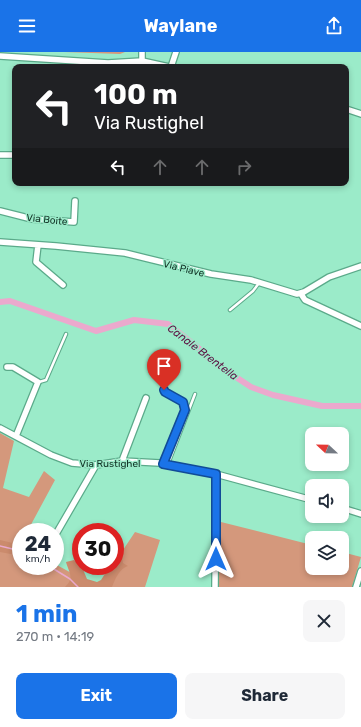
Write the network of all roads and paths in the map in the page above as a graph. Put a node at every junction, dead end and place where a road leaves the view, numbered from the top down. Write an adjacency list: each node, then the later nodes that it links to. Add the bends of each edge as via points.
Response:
1 (142, 52): 5 (street)
2 (176, 52): 7 (street)
3 (26, 55): 4 (street); 5 (street, via 108,63)
4 (0, 56)
5 (142, 61): 6 (street)
6 (156, 64)
7 (171, 64)
8 (349, 110): 9 (street)
9 (361, 114)
10 (0, 155): 11 (street)
11 (12, 155)
12 (75, 201): 13 (street, Via Boite, via 74,222 32,219)
13 (0, 211)
14 (0, 242): 15 (street, Via Piave)
15 (38, 245): 17 (street, Via Piave, via 125,253 211,274); 18 (street, via 36,262)
16 (361, 266): 19 (street, via 329,277)
17 (259, 282): 19 (street, Via Piave, via 293,294); 20 (lane, via 253,291)
18 (63, 285)
19 (301, 294): 21 (street, via 305,300)
20 (230, 310)
21 (361, 326)
22 (66, 334): 24 (lane, via 46,380)
23 (7, 367): 24 (street, via 13,367)
24 (38, 382): 29 (street)
25 (164, 390): 31 (lane, via 183,402 185,410)
26 (195, 394): 31 (lane)
27 (146, 398): 30 (street)
28 (0, 428): 29 (street, Via Rustighel)
29 (16, 436): 32 (street, Via Rustighel, via 72,463)
30 (122, 461): 31 (street, Via Rustighel); 32 (street, Via Rustighel)
31 (166, 464): 33 (street, Via Rustighel)
32 (96, 465): 37 (street)
33 (216, 474): 34 (street, Via Rustighel); 39 (street)
34 (305, 498)
35 (349, 510): 36 (street)
36 (361, 514)
37 (62, 523)
38 (361, 571): 40 (street)
39 (215, 587)
40 (356, 587)

